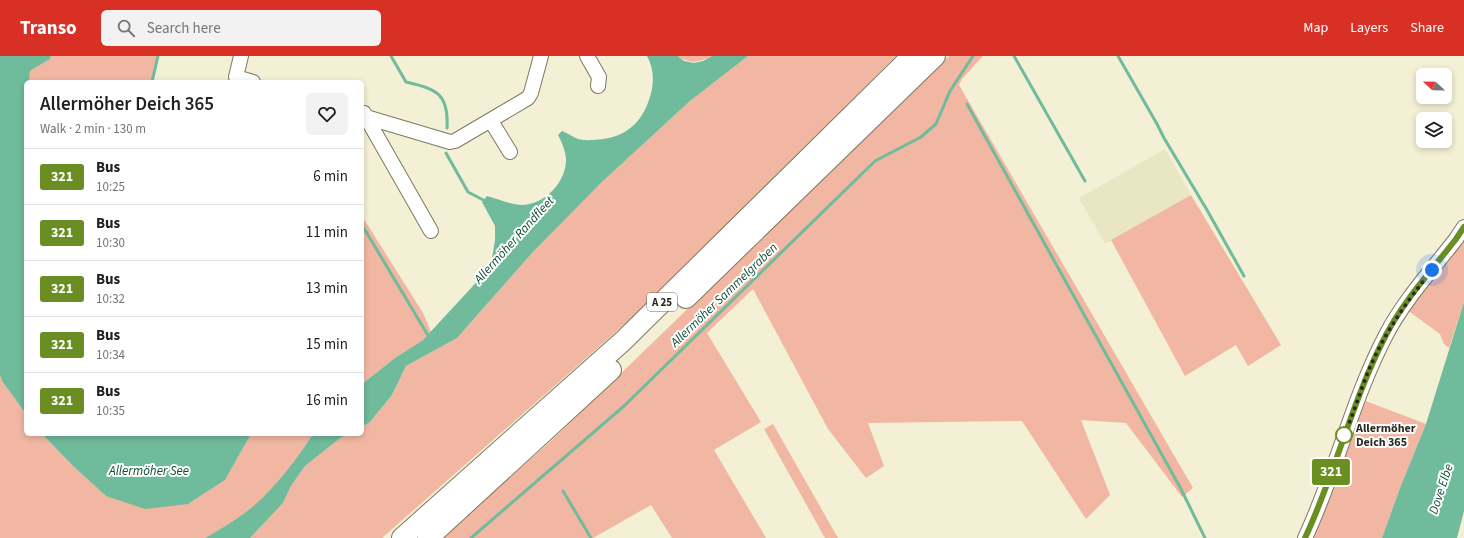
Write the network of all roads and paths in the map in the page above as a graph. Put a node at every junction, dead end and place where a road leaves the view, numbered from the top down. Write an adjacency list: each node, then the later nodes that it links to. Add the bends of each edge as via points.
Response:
1 (241, 56): 6 (street)
2 (541, 56): 9 (street, via 528,98)
3 (587, 56): 7 (street, via 599,77)
4 (912, 56): 13 (highway, A 25, via 623,341)
5 (935, 56): 14 (highway, A 25, via 633,350)
6 (235, 80)
7 (598, 86)
8 (364, 115): 9 (street, via 450,142); 12 (street)
9 (491, 121): 10 (street)
10 (510, 152)
11 (1464, 227): 15 (street, via 1386,333 1356,402 1316,515)
12 (431, 231)
13 (402, 538)
14 (428, 538)
15 (1305, 538)

